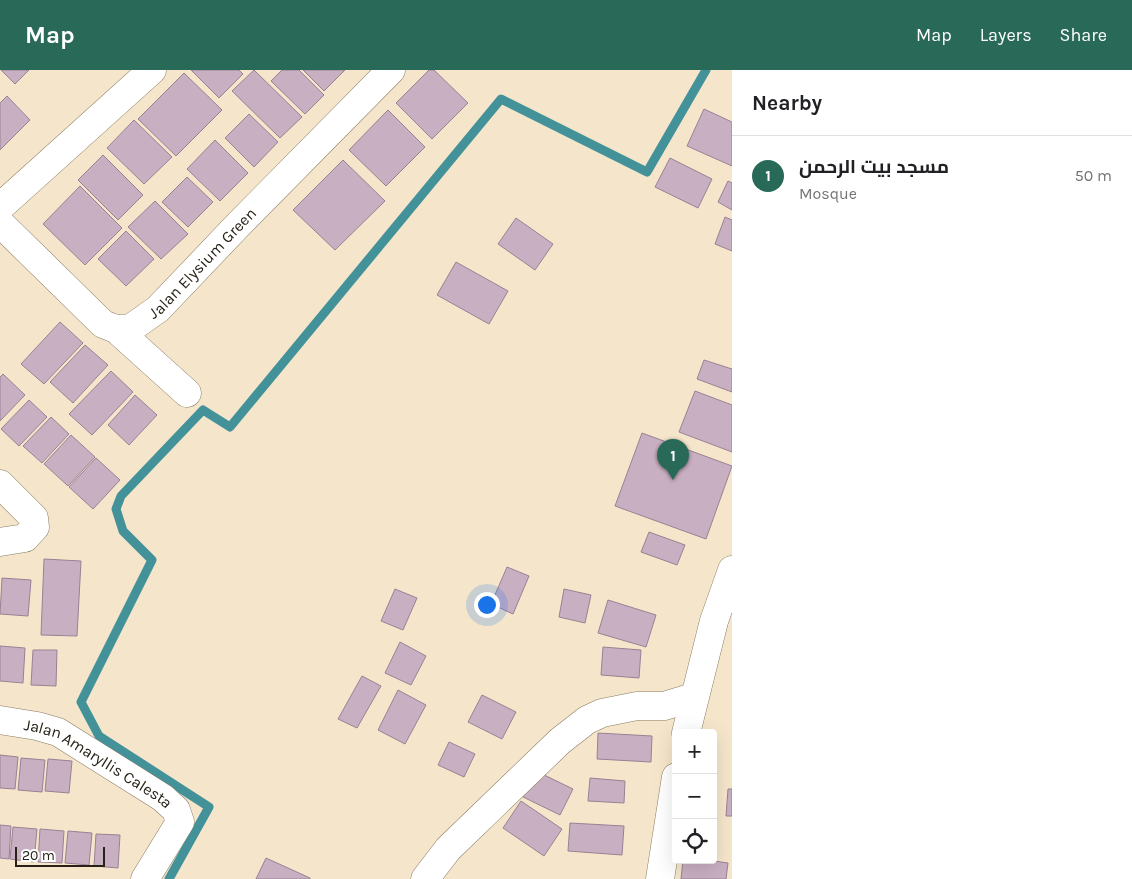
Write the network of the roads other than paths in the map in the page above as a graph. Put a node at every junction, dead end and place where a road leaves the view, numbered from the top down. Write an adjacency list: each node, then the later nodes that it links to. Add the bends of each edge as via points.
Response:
1 (391, 70): 5 (street, Jalan Elysium Green, via 158,309 131,328)
2 (148, 71): 3 (street)
3 (0, 207)
4 (0, 222): 5 (street, via 103,324)
5 (116, 329): 6 (street)
6 (187, 393)
7 (0, 484): 8 (street, via 34,518 35,527 26,538)
8 (0, 542)
9 (732, 570): 10 (street, via 714,621)
10 (694, 697): 12 (street); 15 (street, via 664,706 637,706 602,713 587,720 560,741 448,849)
11 (0, 720): 14 (street, Jalan Amaryllis Calesta, via 58,732 162,798 178,814 178,826)
12 (687, 729)
13 (672, 802): 16 (street)
14 (145, 879)
15 (425, 879)
16 (660, 879)

